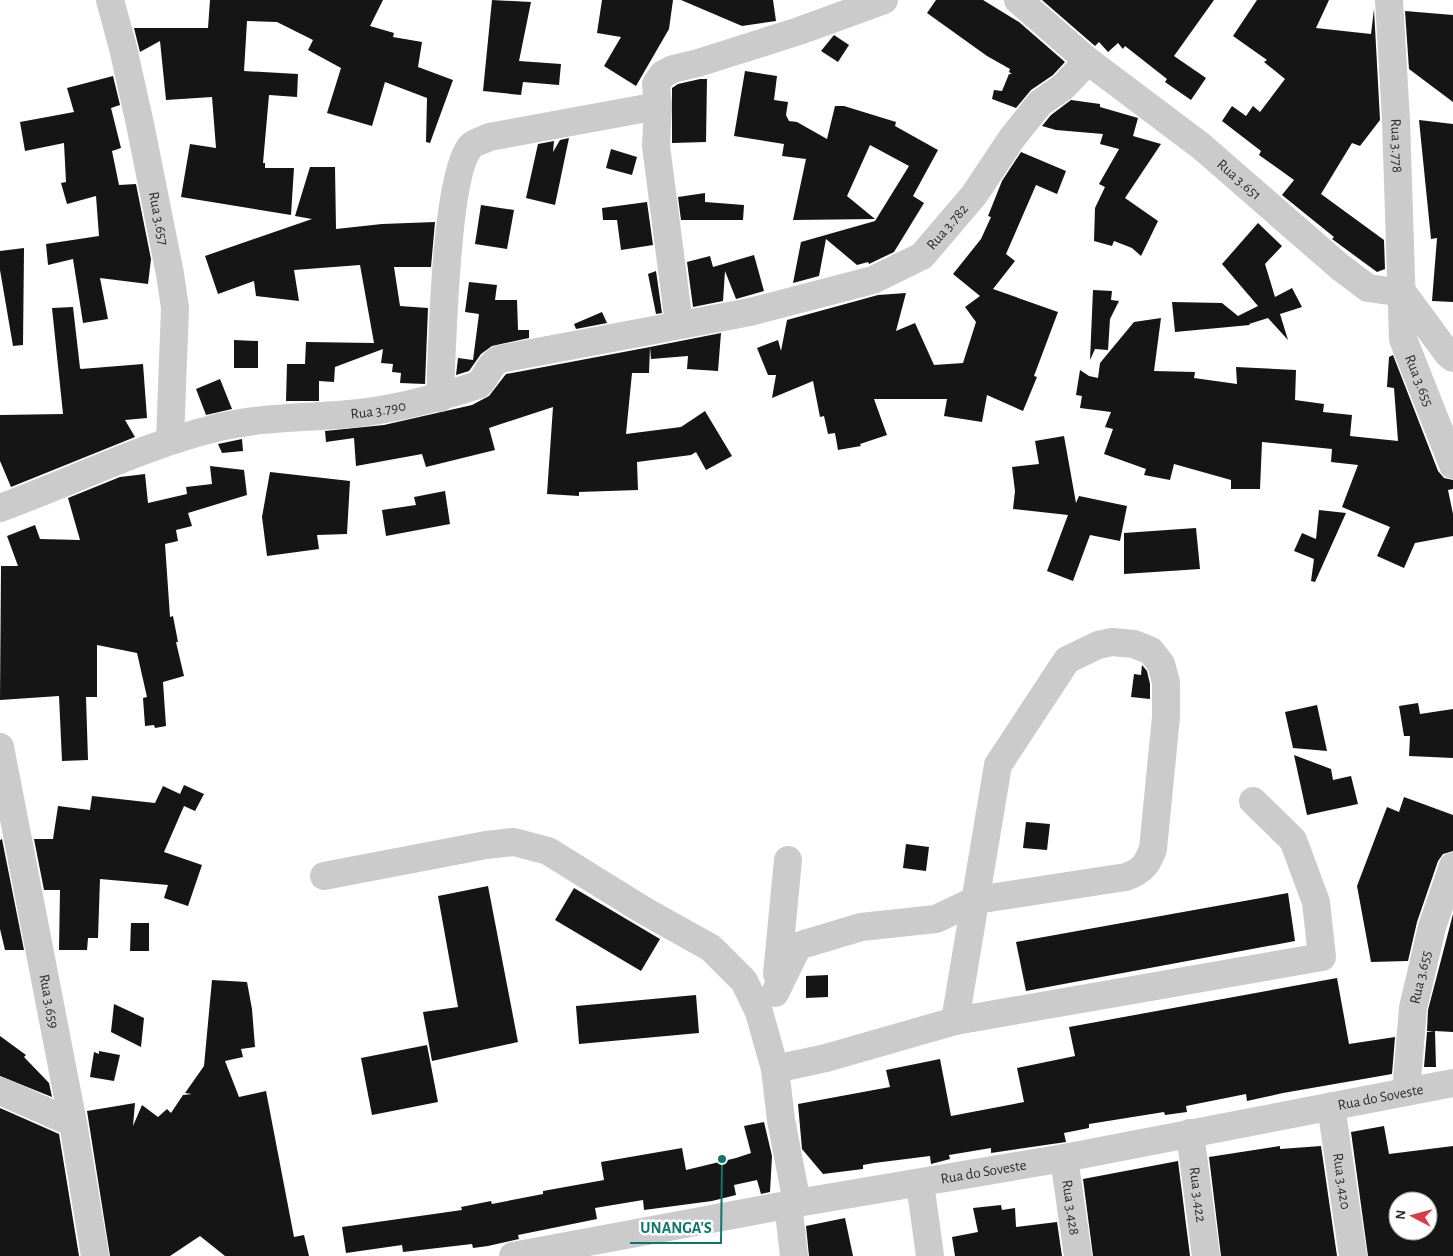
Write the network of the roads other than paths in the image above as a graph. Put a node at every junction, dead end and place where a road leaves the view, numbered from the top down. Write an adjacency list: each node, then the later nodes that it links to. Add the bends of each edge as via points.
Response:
1 (110, 0): 12 (street, Rua 3.657, via 124,48 175,308)
2 (884, 0): 6 (street, via 790,34 673,69 663,74 656,84)
3 (1018, 0): 5 (street, Rua 3.651)
4 (1389, 0): 7 (street, Rua 3.778)
5 (1088, 60): 7 (street, Rua 3.651, via 1201,146 1368,288); 8 (street, Rua 3.782, via 1063,87 1040,103 974,195 922,256 873,280)
6 (658, 106): 9 (street, via 656,146); 11 (street, via 488,138 471,146 462,165 453,203)
7 (1403, 293): 10 (street); 13 (street, Rua 3.655, via 1403,339)
8 (750, 312): 9 (street, Rua 3.790)
9 (679, 324): 11 (street, Rua 3.790, via 500,359 491,365 478,385)
10 (1453, 358)
11 (440, 398): 12 (street, Rua 3.790, via 400,407 222,426)
12 (170, 440): 14 (street, Rua 3.790)
13 (1453, 465)
14 (0, 508)
15 (0, 747): 28 (street, Rua 3.659)
16 (1253, 801): 22 (street, via 1293,840 1316,902 1322,957)
17 (788, 860): 21 (street)
18 (1453, 866): 26 (street, Rua 3.655, via 1432,927 1413,1008)
19 (324, 876): 21 (street, via 486,845 514,842 548,851 711,948)
20 (976, 900): 20 (street, via 1126,877 1141,871 1149,861 1153,849 1166,717 1166,682 1161,664 1151,651 1134,644 1112,642 1067,660 998,764); 21 (street, via 936,919 861,927 798,946); 22 (street)
21 (767, 1003): 23 (street)
22 (955, 1021): 23 (street, via 826,1058)
23 (775, 1069): 32 (street)
24 (1453, 1083): 26 (street, Rua do Soveste)
25 (0, 1091): 28 (street)
26 (1406, 1092): 27 (street, Rua do Soveste)
27 (1331, 1106): 29 (street, Rua do Soveste); 40 (street, Rua 3.420)
28 (73, 1123): 34 (street, Rua 3.659)
29 (1190, 1134): 30 (street, Rua do Soveste); 39 (street, Rua 3.422)
30 (1064, 1158): 31 (street, Rua do Soveste); 38 (street, Rua 3.428)
31 (920, 1184): 32 (street, Rua do Soveste); 37 (street)
32 (792, 1203): 33 (street, Rua do Soveste); 36 (street)
33 (612, 1247): 35 (street, Rua do Soveste)
34 (95, 1256)
35 (513, 1256)
36 (794, 1256)
37 (930, 1256)
38 (1078, 1256)
39 (1206, 1256)
40 (1354, 1256)

